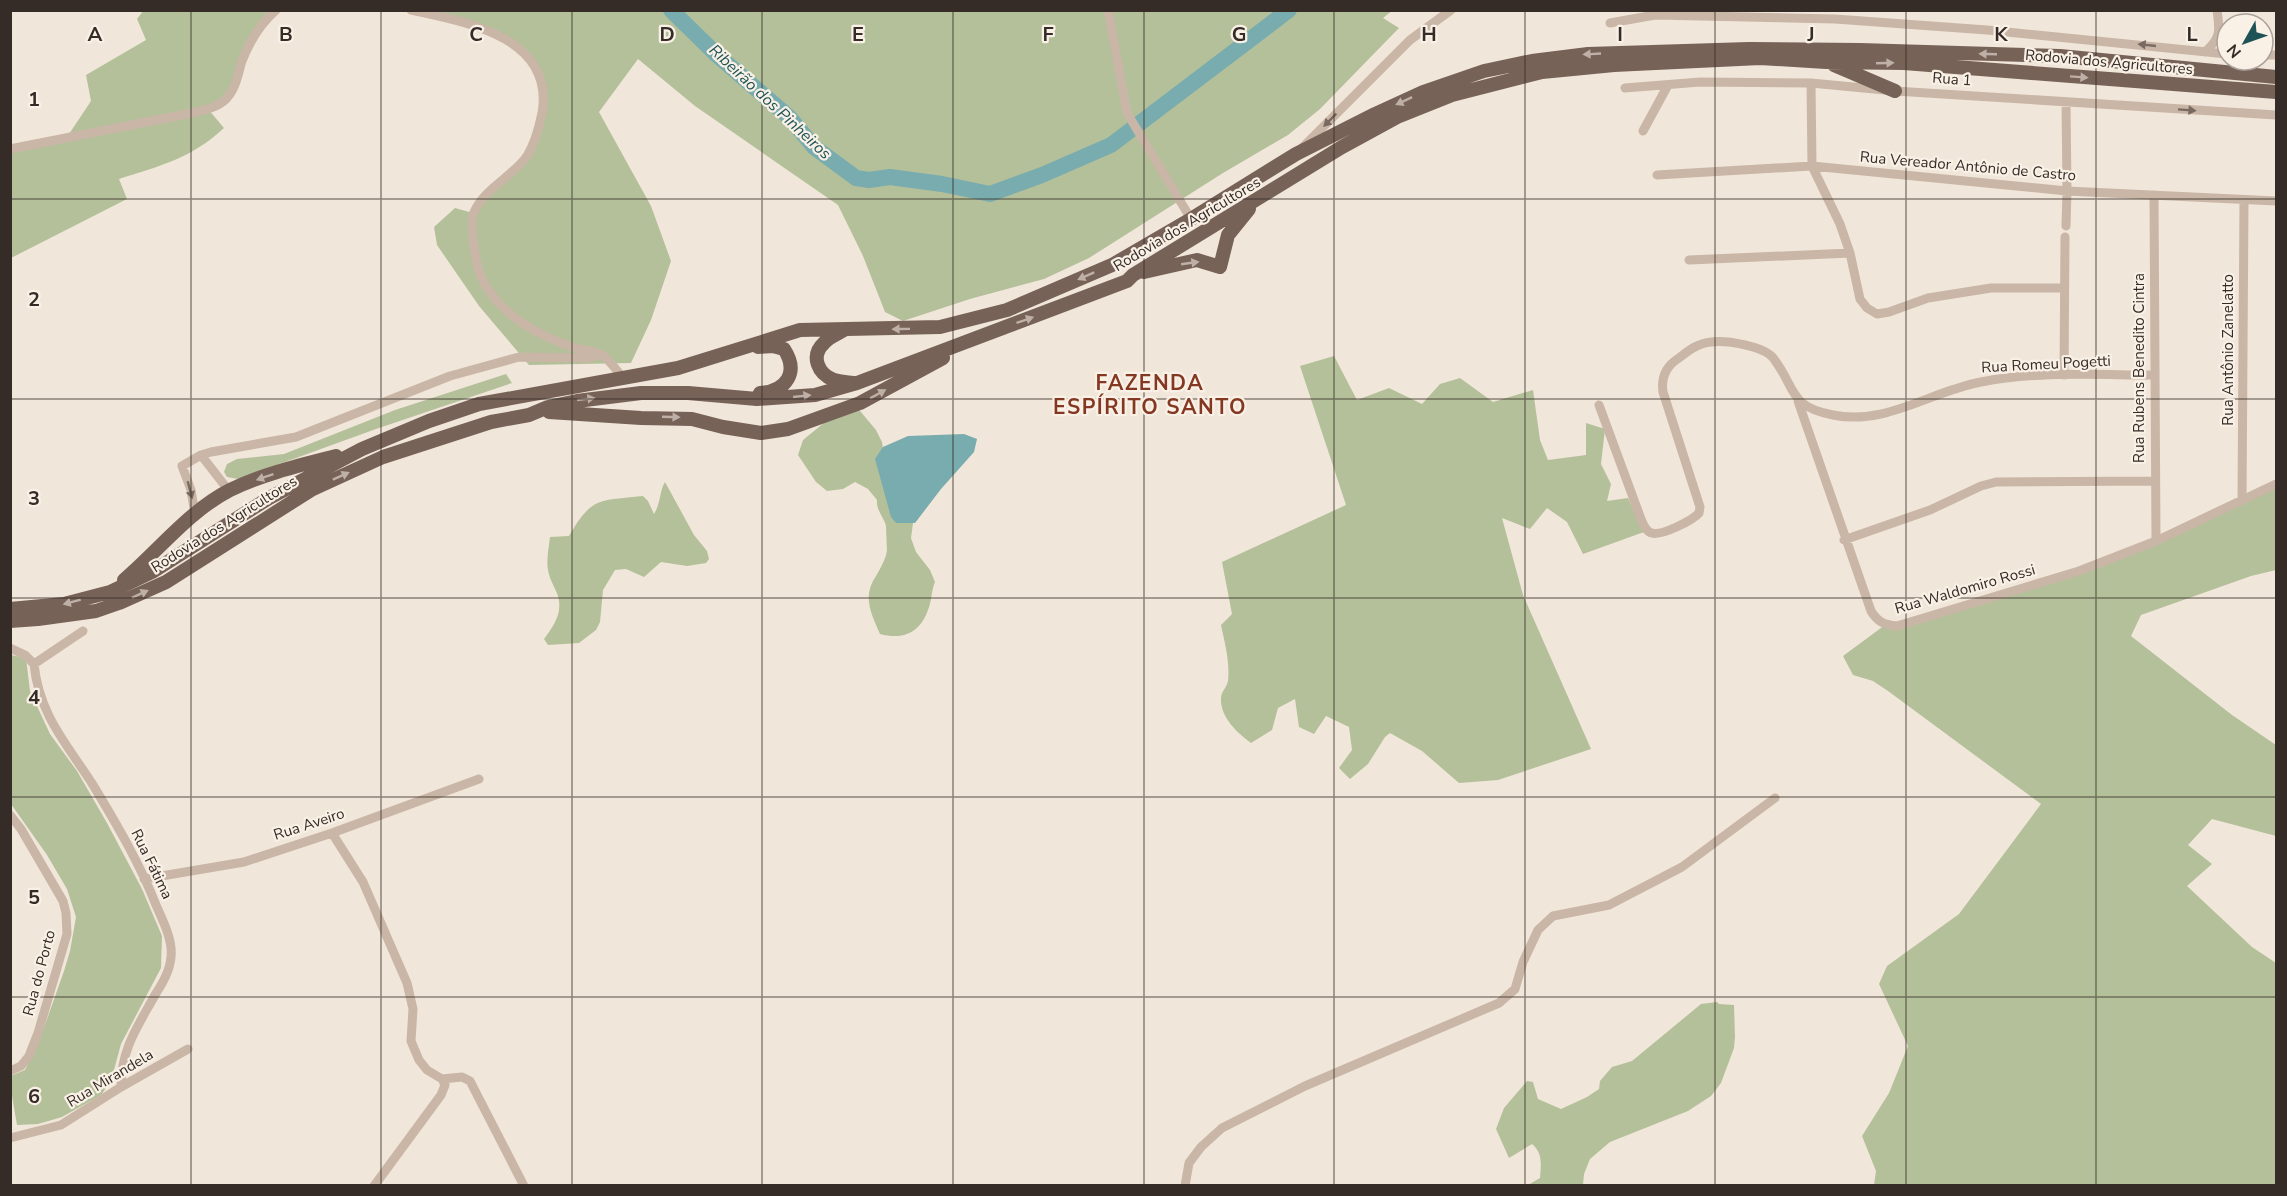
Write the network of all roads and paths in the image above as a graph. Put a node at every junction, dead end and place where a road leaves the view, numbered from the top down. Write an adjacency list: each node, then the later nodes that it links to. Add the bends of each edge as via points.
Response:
1 (276, 10): 22 (street, via 251,43 237,81 222,102 187,114)
2 (411, 10): 41 (street, via 499,35 525,53 536,69 543,84 543,104 534,143 519,166 487,194 473,213 476,262 489,292 528,327 575,348)
3 (1108, 10): 31 (street, via 1127,113)
4 (1451, 10): 23 (street, one-way to 23, via 1410,40)
5 (1692, 12): 6 (street); 7 (street)
6 (1656, 13): 8 (street)
7 (1838, 15): 10 (street, one-way to 7)
8 (1610, 23)
9 (2215, 44): 10 (street)
10 (2205, 52): 11 (street)
11 (2215, 53)
12 (1826, 62): 17 (main road); 18 (main road, Rodovia dos Agricultores, one-way to 18, via 1904,63); 29 (main road, Rodovia dos Agricultores, via 1760,58 1614,65 1542,72 1488,84 1397,117)
13 (2277, 77): 23 (main road, Rodovia dos Agricultores, one-way to 23, via 2074,57 1955,52 1749,49 1588,54 1484,71 1423,92)
14 (1811, 82): 15 (street, Rua 1); 17 (street, Rua 1); 24 (street)
15 (1668, 85): 16 (street, Rua 1); 21 (street)
16 (1625, 88)
17 (1895, 91): 19 (street, Rua 1)
18 (2277, 92)
19 (2066, 102): 20 (street, Rua 1, one-way to 20); 26 (street)
20 (2277, 115)
21 (1643, 131)
22 (10, 149)
23 (1296, 154): 31 (main road, Rodovia dos Agricultores)
24 (1812, 166): 25 (street, Rua Vereador Antônio de Castro); 26 (street, Rua Vereador Antônio de Castro); 34 (street)
25 (1657, 175)
26 (2067, 191): 27 (street, Rua Vereador Antônio de Castro); 32 (street)
27 (2154, 195): 28 (street, Rua Vereador Antônio de Castro); 43 (street, Rua Rubens Benedito Cintra)
28 (2244, 200): 30 (street, Rua Vereador Antônio de Castro); 55 (street, Rua Antônio Zanelatto)
29 (1256, 201): 36 (main road, Rodovia dos Agricultores); 36 (main road, one-way to 29, via 1197,260 1220,267 1228,235)
30 (2277, 201)
31 (1191, 219): 38 (main road, Rodovia dos Agricultores, one-way to 38, via 1112,265 1007,310 940,327)
32 (2066, 226)
33 (2065, 237): 37 (street)
34 (1851, 253): 35 (street); 37 (street, via 1860,299 1877,314 1963,291)
35 (1689, 260)
36 (1133, 275): 39 (main road, Rodovia dos Agricultores, one-way to 36, via 1094,295)
37 (2064, 288): 42 (street)
38 (844, 330): 40 (main road, Rodovia dos Agricultores, via 800,330); 45 (main road, via 824,343 816,358 819,369 835,380)
39 (996, 331): 45 (main road, Rodovia dos Agricultores); 49 (main road, one-way to 39, via 554,412 670,417 761,433 788,429 860,404)
40 (733, 349): 44 (main road, Rodovia dos Agricultores, via 678,368); 46 (main road, via 784,349 791,360 791,373 785,384 770,393)
41 (603, 355): 44 (street); 51 (street, via 519,357 450,376 296,437)
42 (2064, 375): 43 (street, Rua Romeu Pogetti); 47 (street, Rua Romeu Pogetti, via 1983,381 1863,418 1829,414)
43 (2154, 375): 52 (street, Rua Rubens Benedito Cintra)
44 (623, 378): 50 (main road, Rodovia dos Agricultores, via 479,404)
45 (857, 384): 46 (main road, Rodovia dos Agricultores, one-way to 45, via 802,396)
46 (719, 397): 49 (main road, Rodovia dos Agricultores, one-way to 46, via 577,401 641,393)
47 (1798, 401): 48 (street, via 1774,357 1756,348 1710,342 1695,346 1674,361 1661,382 1662,392 1700,507 1698,515 1653,534 1641,519); 57 (street, Rua Waldomiro Rossi)
48 (1599, 405)
49 (529, 415): 61 (main road, Rodovia dos Agricultores, one-way to 49, via 96,611 119,603 166,582 311,490 383,457 457,432)
50 (362, 449): 54 (main road, one-way to 54); 59 (main road, Rodovia dos Agricultores, via 269,498 152,572)
51 (201, 455): 54 (street); 56 (street, one-way to 56, via 182,466)
52 (2154, 481): 57 (street, via 1996,482); 58 (street, Rua Rubens Benedito Cintra)
53 (2277, 484): 55 (street, Rua Waldomiro Rossi)
54 (228, 491): 56 (main road)
55 (2242, 501): 58 (street, Rua Waldomiro Rossi)
56 (195, 514): 59 (main road)
57 (1844, 540): 58 (street, Rua Waldomiro Rossi, via 1870,611 1885,625 1897,626 2079,571)
58 (2156, 541)
59 (110, 592): 60 (main road, Rodovia dos Agricultores, one-way to 60, via 64,604)
60 (10, 609)
61 (10, 621)
62 (83, 631): 64 (street)
63 (10, 648): 64 (street)
64 (34, 664): 69 (street, Rua Fátima, via 40,698 50,720 106,806)
65 (479, 779): 68 (street, Rua Aveiro)
66 (1775, 798): 77 (street, via 1682,867 1609,905 1552,916 1538,930 1515,989 1499,1003 1305,1086 1222,1128 1190,1163)
67 (10, 815): 71 (street, Rua do Porto, via 60,894 67,934 29,1056)
68 (332, 833): 69 (street, Rua Aveiro, via 244,862); 72 (street, via 363,882 407,983 413,1009 411,1041 419,1060)
69 (144, 879): 73 (street, Rua Fátima, via 168,935 171,957 165,978 127,1045)
70 (188, 1049): 73 (street, Rua Mirandela)
71 (10, 1071)
72 (442, 1079): 75 (street, via 445,1085 441,1095); 76 (street, via 462,1077 470,1081)
73 (121, 1086): 74 (street, Rua Mirandela, via 61,1125)
74 (10, 1138)
75 (374, 1185)
76 (524, 1185)
77 (1185, 1185)

